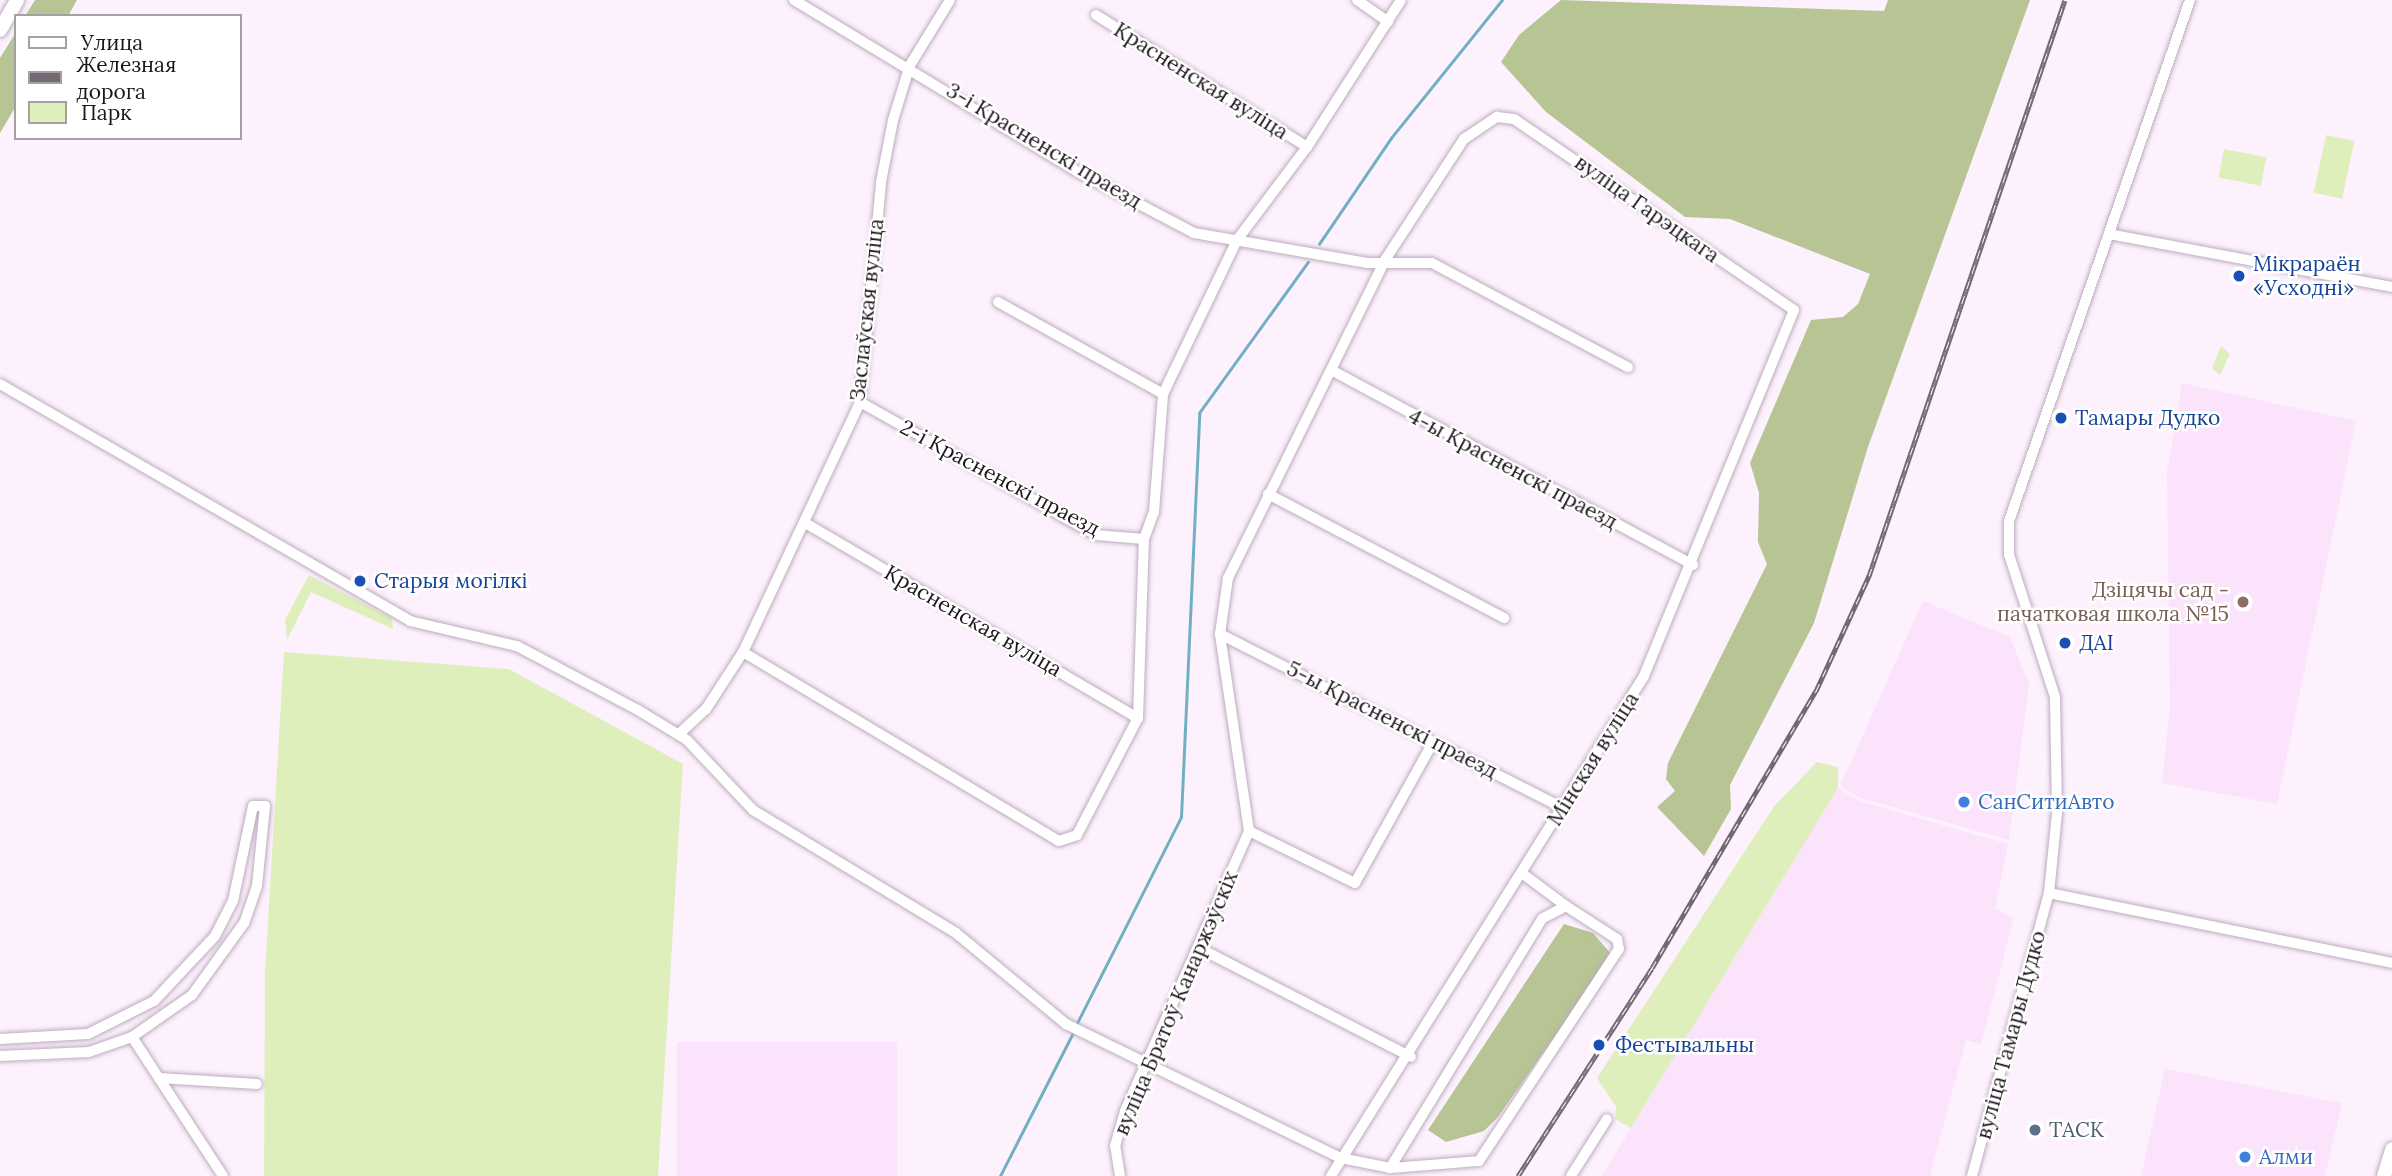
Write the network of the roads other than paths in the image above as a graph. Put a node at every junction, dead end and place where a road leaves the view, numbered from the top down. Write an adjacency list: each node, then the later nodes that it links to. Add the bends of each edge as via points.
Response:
1 (17, 0): 9 (main road)
2 (794, 0): 10 (street, 3-і Красненскі праезд)
3 (950, 0): 10 (street, Заслаўская вуліца)
4 (1357, 0): 8 (street)
5 (1401, 0): 8 (street, Красненская вуліца)
6 (2190, 0): 12 (street, вуліца Тамары Дудко)
7 (1096, 15): 11 (street, Красненская вуліца)
8 (1388, 22): 11 (street, Красненская вуліца)
9 (0, 30)
10 (910, 65): 13 (street, 3-і Красненскі праезд, via 1078,172 1194,233); 22 (street, Заслаўская вуліца, via 881,182)
11 (1307, 147): 13 (street, Красненская вуліца)
12 (2109, 233): 15 (street); 36 (street, вуліца Тамары Дудко, via 2009,521 2010,555 2055,697 2057,813)
13 (1237, 240): 14 (street, 3-і Красненскі праезд); 21 (street, Красненская вуліца)
14 (1385, 260): 17 (street, вуліца Гарэцкага, via 1464,138 1497,117 1514,119 1600,173); 18 (street, via 1432,263); 19 (street)
15 (2392, 287)
16 (998, 302): 21 (street)
17 (1794, 310): 26 (street, Мінская вуліца)
18 (1628, 367)
19 (1333, 372): 23 (street); 26 (street, 4-ы Красненскі праезд)
20 (0, 384): 31 (street, via 410,621 517,646)
21 (1163, 394): 25 (street, Красненская вуліца, via 1154,512)
22 (860, 402): 24 (street, Заслаўская вуліца); 25 (street, 2-і Красненскі праезд, via 1096,535)
23 (1268, 494): 27 (street); 28 (street, via 1228,578)
24 (807, 524): 29 (street, Заслаўская вуліца); 30 (street, Красненская вуліца)
25 (1144, 539): 30 (street, Красненская вуліца)
26 (1693, 565): 33 (street, Мінская вуліца, via 1644,676)
27 (1504, 618)
28 (1220, 634): 32 (street, 5-ы Красненскі праезд); 34 (street)
29 (743, 652): 30 (street, Красненская вуліца, via 1059,841 1077,835); 31 (street, Заслаўская вуліца, via 706,709)
30 (1138, 718)
31 (679, 734): 44 (street, via 753,810 956,933 1066,1024)
32 (1433, 742): 33 (street, 5-ы Красненскі праезд); 34 (street, via 1355,883)
33 (1563, 808): 35 (street, Мінская вуліца)
34 (1249, 831): 38 (street, вуліца Братоў Канаржэўскіх)
35 (1523, 874): 37 (street); 43 (street, Мінская вуліца)
36 (2049, 893): 39 (street); 55 (street, вуліца Тамары Дудко)
37 (1566, 906): 50 (street, via 1542,919); 50 (street, via 1621,945 1504,1125 1479,1161)
38 (1201, 949): 43 (street); 44 (street, вуліца Братоў Канаржэўскіх)
39 (2392, 963)
40 (132, 1037): 41 (street, via 192,995 244,923 257,886 265,806 253,806 233,901 215,936 154,1001 88,1034); 42 (street, via 89,1052); 45 (street)
41 (0, 1039)
42 (0, 1056)
43 (1411, 1057): 49 (street, Мінская вуліца)
44 (1147, 1066): 49 (street); 52 (street, вуліца Братоў Канаржэўскіх, via 1115,1146)
45 (159, 1078): 46 (street); 51 (street)
46 (257, 1084)
47 (1607, 1119): 54 (street)
48 (2392, 1149): 56 (main road)
49 (1341, 1158): 50 (street); 53 (street, Мінская вуліца)
50 (1390, 1168)
51 (223, 1176)
52 (1120, 1176)
53 (1331, 1176)
54 (1571, 1176)
55 (1972, 1176)
56 (2384, 1176)

